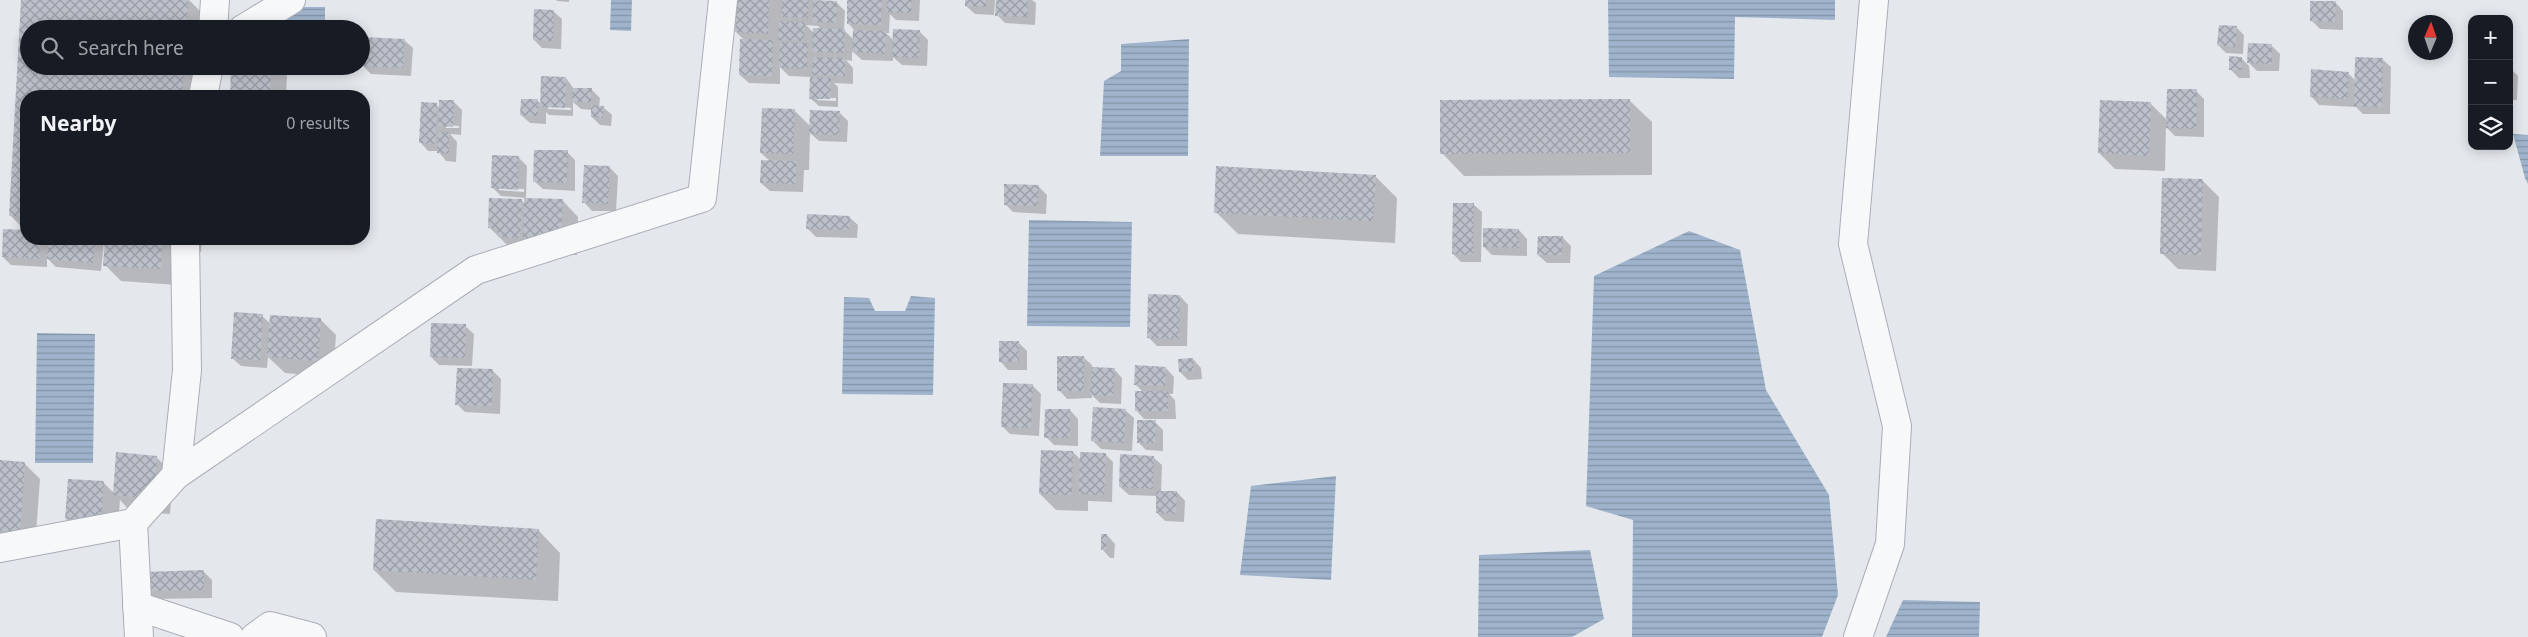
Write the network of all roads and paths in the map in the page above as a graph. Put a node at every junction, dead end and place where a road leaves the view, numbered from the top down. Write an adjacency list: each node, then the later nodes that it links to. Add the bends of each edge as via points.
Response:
1 (214, 0): 5 (street)
2 (291, 0): 6 (street)
3 (723, 0): 10 (street, via 702,198 476,270)
4 (1874, 0): 18 (street, via 1853,244 1897,426 1890,544)
5 (213, 20)
6 (258, 20)
7 (207, 75): 8 (street)
8 (204, 90)
9 (185, 245): 10 (street, via 187,370)
10 (176, 475): 11 (street)
11 (133, 522): 12 (street); 13 (street)
12 (0, 548)
13 (137, 606): 14 (street); 15 (street)
14 (139, 637)
15 (230, 637)
16 (255, 637): 17 (street, via 270,626)
17 (312, 637)
18 (1858, 637)

